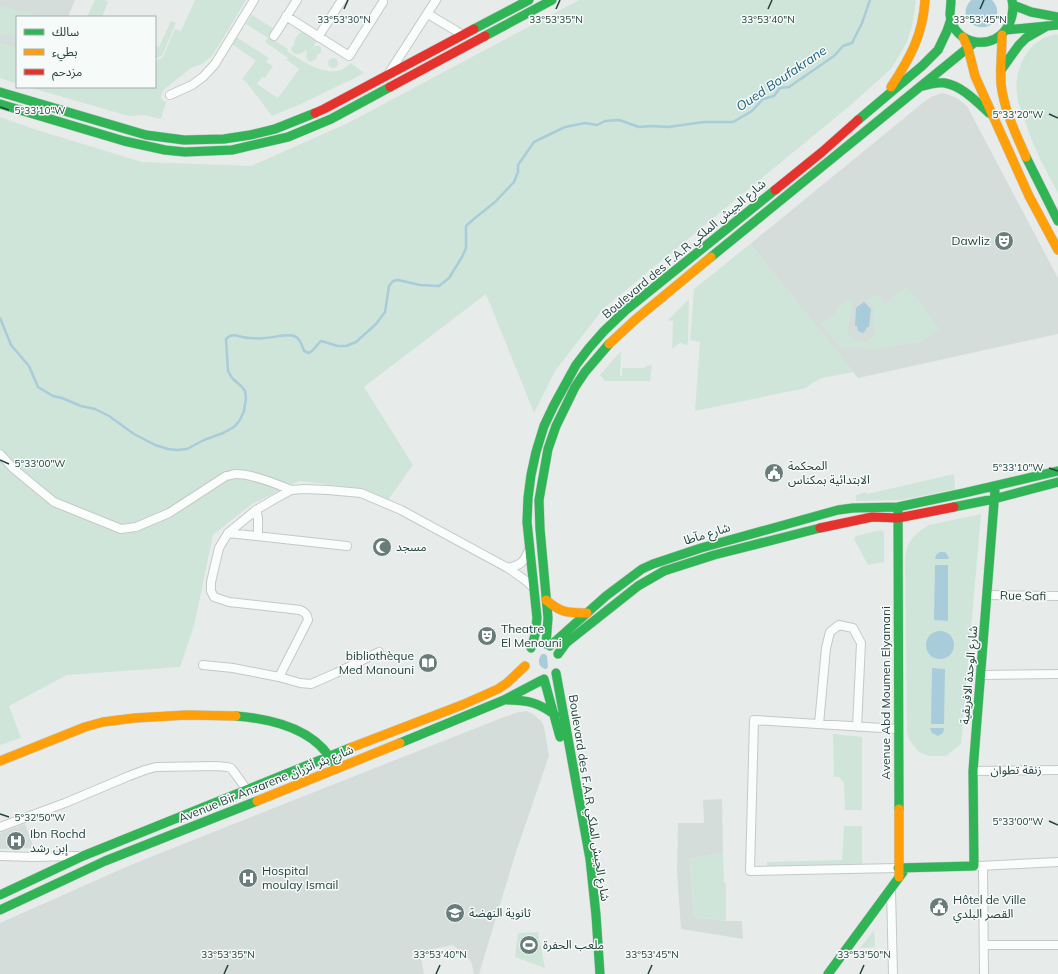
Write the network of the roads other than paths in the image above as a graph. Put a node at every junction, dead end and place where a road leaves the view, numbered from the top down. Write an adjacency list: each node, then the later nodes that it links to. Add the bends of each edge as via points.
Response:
1 (254, 0): 27 (street, via 203,77)
2 (297, 0): 13 (street)
3 (342, 0): 21 (street)
4 (436, 0): 12 (street)
5 (529, 0): 19 (main road)
6 (552, 0): 29 (main road, via 331,119 288,137 232,150 165,150 124,141)
7 (925, 0): 28 (main road, via 918,41)
8 (1024, 0): 10 (main road)
9 (383, 2): 21 (street, via 349,56)
10 (1012, 2): 14 (main road, via 1031,12); 18 (main road, via 1011,23)
11 (949, 3): 15 (main road)
12 (428, 14): 19 (street); 24 (street)
13 (286, 16): 20 (street); 21 (street)
14 (1058, 17)
15 (951, 19): 22 (main road, via 955,28); 28 (main road, Boulevard des F.A.R شارع الجيش الملكي, via 938,50)
16 (1058, 25): 17 (main road)
17 (1047, 26): 18 (main road); 23 (main road, via 1026,38)
18 (1004, 33): 22 (main road, via 994,40); 23 (main road)
19 (463, 35): 24 (main road)
20 (274, 36)
21 (318, 37)
22 (972, 45): 25 (main road, Boulevard des F.A.R شارع الجيش الملكي); 30 (main road, via 975,76)
23 (1001, 70): 31 (main road, via 1002,90 1017,137)
24 (388, 75): 26 (main road, via 300,120 250,135 210,140 184,140 146,135)
25 (920, 87): 30 (main road, via 937,83 950,84 974,99); 50 (main road, Boulevard des F.A.R شارع الجيش الملكي, via 630,324 585,372 556,426 548,449 541,487 540,529)
26 (0, 92)
27 (170, 95)
28 (885, 97): 45 (main road, Boulevard des F.A.R شارع الجيش الملكي, via 822,152 626,310 589,348 576,365 554,405 536,452 528,498)
29 (0, 104)
30 (996, 120): 32 (main road, via 1029,196)
31 (1058, 220)
32 (1058, 250)
33 (0, 454): 37 (street, via 54,502 121,529 136,527 169,513 226,476 250,476)
34 (1058, 471): 36 (main road, شارع مآطا)
35 (1058, 482): 38 (main road)
36 (995, 486): 38 (main road, شارع الوحدة الافريقية); 39 (main road, شارع مآطا)
37 (291, 490): 40 (street); 46 (street, via 328,490 361,494 402,510)
38 (994, 500): 41 (main road); 48 (main road, شارع الوحدة الافريقية)
39 (898, 507): 41 (main road, Avenue Abd Moumen Elyamani); 51 (main road, شارع مآطا, via 838,510 694,550 642,569)
40 (256, 510): 42 (street); 43 (street)
41 (898, 518): 55 (main road, via 872,517 808,530 664,571 638,586 612,606 566,643); 67 (main road, Avenue Abd Moumen Elyamani)
42 (228, 533): 43 (street); 61 (street, via 219,548 211,582 214,597 229,602 300,610 307,615 308,620)
43 (258, 536): 44 (street)
44 (347, 546)
45 (530, 548): 46 (street, via 521,563); 47 (main road, Boulevard des F.A.R شارع الجيش الملكي)
46 (508, 568): 47 (street)
47 (534, 589): 53 (main road, Boulevard des F.A.R شارع الجيش الملكي, via 537,622)
48 (987, 595): 49 (street, Rue Safi); 60 (main road, شارع الوحدة الافريقية)
49 (1058, 596)
50 (546, 600): 51 (main road, via 564,612); 52 (main road, Boulevard des F.A.R شارع الجيش الملكي)
51 (587, 613): 52 (main road, شارع مآطا)
52 (548, 645): 53 (main road, via 535,645); 55 (main road)
53 (531, 648): 57 (main road, via 525,656)
54 (379, 652): 61 (street, via 311,684)
55 (558, 654): 58 (main road, via 560,664)
56 (203, 665): 61 (street)
57 (525, 666): 62 (main road, via 531,676); 68 (main road, Avenue Bir Anzarene شارع بئر أنزران, via 498,689)
58 (556, 673): 62 (main road); 88 (main road, Boulevard des F.A.R شارع الجيش الملكي, via 590,859)
59 (1058, 674): 60 (street)
60 (982, 675): 72 (main road, شارع الوحدة الافريقية)
61 (279, 676)
62 (543, 680): 63 (main road, Avenue Bir Anzarene شارع بئر أنزران); 64 (main road, Boulevard des F.A.R شارع الجيش الملكي)
63 (504, 700): 64 (main road, via 529,700); 70 (main road, Avenue Bir Anzarene شارع بئر أنزران)
64 (555, 715): 75 (main road, Boulevard des F.A.R شارع الجيش الملكي)
65 (819, 724): 66 (street); 66 (street, via 826,648 830,632 838,625 853,628 861,643); 81 (street, via 754,720 750,871)
66 (857, 727): 67 (street)
67 (898, 729): 81 (main road, Avenue Abd Moumen Elyamani)
68 (330, 756): 69 (main road, via 301,732 282,724 238,716 168,715 123,719 88,726); 70 (main road); 73 (main road, Avenue Bir Anzarene شارع بئر أنزران)
69 (0, 761)
70 (336, 769): 84 (main road, Avenue Bir Anzarene شارع بئر أنزران, via 105,861)
71 (1058, 770): 72 (street, زنقة تطوان)
72 (973, 771): 79 (main road, شارع الوحدة الافريقية)
73 (247, 790): 74 (street, via 227,766 156,767); 77 (main road, Avenue Bir Anzarene شارع بئر أنزران)
74 (0, 827)
75 (578, 840)
76 (0, 856): 77 (street)
77 (83, 856): 83 (main road, Avenue Bir Anzarene شارع بئر أنزران)
78 (1058, 862): 79 (street)
79 (978, 866): 81 (main road); 85 (street)
80 (582, 868): 87 (main road, Boulevard des F.A.R شارع الجيش الملكي)
81 (901, 871): 82 (main road)
82 (891, 888): 89 (main road); 90 (street)
83 (0, 895)
84 (0, 910)
85 (984, 945): 86 (street); 91 (street)
86 (1058, 945)
87 (592, 974)
88 (600, 974)
89 (828, 974)
90 (893, 974)
91 (984, 974)

